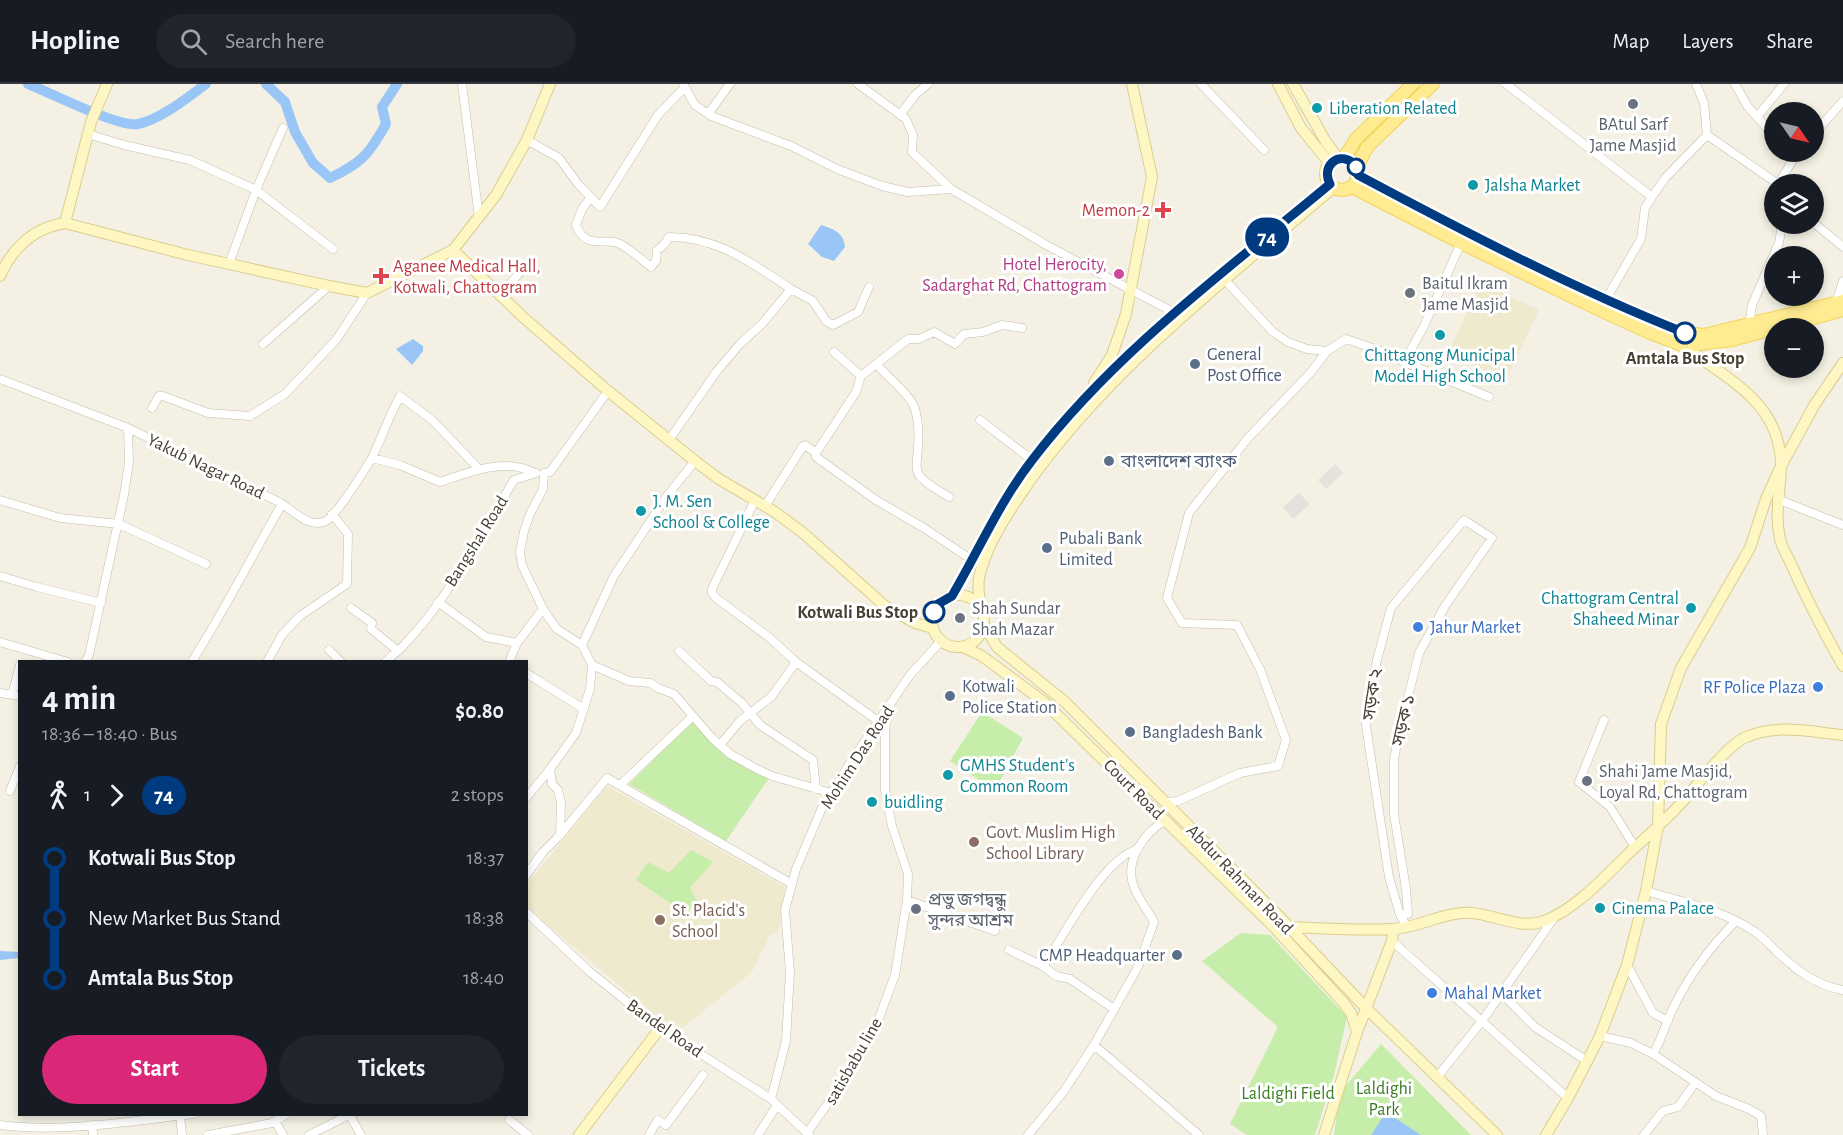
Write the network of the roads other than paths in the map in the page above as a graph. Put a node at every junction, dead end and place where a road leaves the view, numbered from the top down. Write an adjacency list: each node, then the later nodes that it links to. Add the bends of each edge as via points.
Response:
1 (107, 84): 25 (main road)
2 (462, 84): 38 (street)
3 (550, 84): 27 (main road)
4 (730, 84): 19 (street)
5 (858, 84): 20 (street)
6 (928, 84): 20 (street)
7 (1132, 84): 54 (main road, via 1152,177)
8 (1201, 84): 28 (street)
9 (1278, 84): 29 (main road, via 1301,128)
10 (1293, 84): 29 (main road)
11 (1413, 84): 29 (main road)
12 (1433, 84): 30 (main road, via 1367,147)
13 (1506, 84): 37 (street)
14 (1696, 84): 26 (street, via 1704,103)
15 (1735, 84): 21 (street)
16 (1784, 84): 21 (street)
17 (684, 86): 19 (street, via 694,105); 36 (street, via 658,115 601,206)
18 (1843, 101): 22 (street)
19 (708, 114): 34 (street, via 882,186 908,192)
20 (900, 115): 34 (street, via 913,135 912,152)
21 (1757, 117): 23 (street)
22 (1824, 123)
23 (1764, 125)
24 (283, 128): 35 (street)
25 (88, 134): 35 (street, via 190,160); 39 (main road)
26 (1707, 135): 31 (street); 37 (street)
27 (527, 140): 36 (street, via 560,158); 38 (main road)
28 (1264, 150)
29 (1337, 160): 30 (main road, via 1349,159); 32 (main road, via 1326,174)
30 (1358, 171): 33 (main road); 57 (main road)
31 (1764, 174)
32 (1332, 186): 33 (main road, via 1343,190); 49 (main road); 59 (main road)
33 (1352, 187): 42 (main road)
34 (951, 189): 54 (street)
35 (256, 190): 44 (street); 46 (street)
36 (591, 197): 53 (street, via 576,225 585,238 618,242 651,267 657,250 669,237 708,241 728,249)
37 (1652, 197): 57 (street, via 1645,208 1641,239)
38 (479, 218): 45 (main road)
39 (65, 223): 46 (main road); 48 (main road, via 51,225 28,237 8,257)
40 (1824, 231): 43 (street)
41 (1780, 234): 61 (street, via 1752,305)
42 (1461, 243): 57 (main road); 66 (street)
43 (1843, 247)
44 (333, 249)
45 (453, 250): 55 (main road); 56 (main road)
46 (229, 264): 51 (main road)
47 (526, 265): 56 (street)
48 (0, 276)
49 (1226, 280): 64 (street, via 1273,332 1307,349); 103 (main road, via 1092,405 1044,461 1007,514 991,545 980,578)
50 (1843, 281): 58 (street)
51 (329, 286): 55 (main road); 62 (street)
52 (869, 287): 53 (street, via 858,312 833,325 813,301)
53 (791, 289): 77 (street, via 725,362)
54 (1130, 290): 59 (street); 73 (main road, via 1116,347)
55 (367, 293): 74 (street, via 336,340 285,394 250,416 208,413 163,396)
56 (500, 296): 71 (main road)
57 (1603, 305): 61 (main road, via 1685,333); 63 (main road, via 1648,332)
58 (1839, 307): 61 (main road)
59 (1175, 313): 73 (main road)
60 (1022, 328): 68 (street, via 1002,325 964,334 955,344 932,332 919,339 908,339)
61 (1750, 330): 63 (main road, via 1732,340)
62 (263, 344)
63 (1684, 346): 82 (main road, via 1753,397 1767,414 1778,442)
64 (1327, 351): 66 (street, via 1346,339); 145 (street, via 1248,438 1189,513 1167,598 1182,623 1237,625 1260,669 1286,740 1278,765 1240,773 1179,801)
65 (834, 352): 69 (street)
66 (1404, 362): 72 (street)
67 (1843, 363): 82 (main road)
68 (877, 365): 69 (street); 86 (street, via 909,395 914,406 919,476)
69 (861, 376): 78 (street, via 856,392)
70 (0, 379): 76 (street)
71 (608, 391): 77 (main road); 85 (street, via 550,472)
72 (1489, 398)
73 (1083, 400): 80 (main road)
74 (152, 408)
75 (980, 420): 80 (street)
76 (128, 428): 90 (street, Yakub Nagar Road); 92 (street, Yakub Nagar Road, via 129,462)
77 (669, 440): 81 (main road)
78 (816, 453): 89 (street, via 803,446); 95 (street, via 816,457 868,494)
79 (372, 458): 83 (street, via 440,482); 83 (street, via 400,396 432,420); 91 (street)
80 (1032, 460): 95 (main road)
81 (695, 461): 89 (main road); 109 (street, via 614,576)
82 (1781, 466): 87 (main road); 147 (main road, via 1750,548 1681,668 1661,724)
83 (479, 469): 84 (street, via 514,466)
84 (535, 473): 85 (street, Bangshal Road); 99 (street, Bangshal Road, via 514,480)
85 (544, 473): 102 (street, via 543,489 530,514 520,552)
86 (949, 497)
87 (1777, 499): 93 (street); 125 (main road, via 1780,540)
88 (0, 500): 92 (street, via 60,518)
89 (760, 503): 105 (main road, via 802,532 885,606); 123 (street, via 712,593)
90 (282, 504): 91 (street, Yakub Nagar Road, via 308,522 318,523); 119 (street)
91 (332, 514): 115 (street, via 348,534 347,584 300,616 282,634)
92 (118, 524): 96 (street); 100 (street, Yakub Nagar Road)
93 (1843, 525)
94 (1481, 532): 156 (street, সড়ক ১, via 1492,538 1419,652 1399,733 1394,759 1394,814 1408,914); 156 (street, সড়ক ২, via 1464,519 1391,608 1377,660 1365,719 1389,876)
95 (972, 560): 98 (main road)
96 (206, 564)
97 (0, 576): 100 (street)
98 (952, 596): 103 (main road, via 972,600); 105 (main road, via 938,604)
99 (438, 602): 108 (street, via 486,637); 113 (street, Bangshal Road)
100 (101, 603): 118 (street, Yakub Nagar Road)
101 (351, 608): 113 (street)
102 (543, 609): 108 (street); 109 (street, via 558,629)
103 (981, 610): 104 (main road)
104 (984, 624): 110 (main road, via 980,635); 145 (main road, Abdur Rahman Road, via 997,647 1065,702)
105 (933, 628): 106 (main road)
106 (941, 640): 110 (main road); 130 (street, Mohim Das Road)
107 (0, 642): 111 (street)
108 (517, 643): 122 (street)
109 (582, 645): 124 (street)
110 (963, 647): 146 (main road, Court Road, via 982,656 1044,702)
111 (25, 649): 116 (street); 117 (street)
112 (328, 650): 120 (street)
113 (398, 651): 121 (street, Bangshal Road)
114 (679, 651): 132 (street)
115 (269, 658)
116 (21, 660)
117 (61, 660)
118 (86, 660)
119 (194, 660)
120 (340, 660)
121 (387, 660)
122 (510, 660)
123 (796, 662): 132 (street, via 772,696); 135 (street)
124 (592, 665): 131 (street); 133 (street, via 674,694)
125 (1843, 666)
126 (528, 674): 131 (street)
127 (18, 679): 129 (street)
128 (0, 693): 129 (street)
129 (16, 695)
130 (891, 703): 135 (street, Mohim Das Road); 154 (street, satisbabu line, via 885,728 885,790 908,874)
131 (584, 710): 138 (street, via 576,733)
132 (749, 713): 137 (street); 141 (street, via 760,725 813,760)
133 (693, 716): 137 (street); 140 (street)
134 (1604, 720): 149 (street, via 1579,782 1610,807)
135 (878, 721): 143 (street, Mohim Das Road)
136 (1843, 735): 147 (main road, via 1788,729 1743,739)
137 (720, 745): 141 (street, via 772,776)
138 (550, 769): 144 (street); 148 (street, via 561,803)
139 (18, 771): 142 (street)
140 (620, 785): 148 (street, via 607,778); 152 (street)
141 (816, 789): 143 (street)
142 (10, 791)
143 (831, 793): 152 (street, Mohim Das Road)
144 (528, 796)
145 (1165, 802): 159 (main road, Abdur Rahman Road)
146 (1166, 820): 150 (street, via 1148,833); 173 (main road, Court Road, via 1343,1002)
147 (1658, 826): 149 (main road); 153 (main road)
148 (560, 835): 151 (street)
149 (1635, 847): 157 (main road)
150 (1138, 849): 165 (street, via 1127,852 1098,881); 169 (street, via 1132,882 1154,922 1138,967)
151 (528, 872)
152 (792, 884): 182 (street, Mohim Das Road, via 785,910 790,972 786,1041)
153 (1646, 891): 158 (street); 164 (main road)
154 (907, 900): 161 (street); 191 (street, satisbabu line, via 895,975 875,1029)
155 (528, 914): 172 (street, Bandel Road, via 590,972)
156 (1400, 915): 160 (street)
157 (1555, 916): 160 (main road, via 1532,924 1473,913 1456,914); 167 (street)
158 (1736, 921): 166 (street, via 1757,933 1805,976); 170 (street, via 1695,969)
159 (1288, 927): 162 (main road); 168 (main road, Abdur Rahman Road)
160 (1407, 927): 162 (main road)
161 (995, 931)
162 (1392, 935): 168 (main road); 171 (street)
163 (1009, 950): 165 (street)
164 (1627, 965): 170 (street, via 1653,1013); 174 (main road)
165 (1043, 966): 169 (street)
166 (1843, 990)
167 (1502, 993): 171 (street); 177 (street, via 1535,1026)
168 (1366, 1008): 173 (main road); 179 (main road, Abdur Rahman Road)
169 (1114, 1009): 175 (street)
170 (1668, 1021): 176 (street)
171 (1482, 1022): 179 (street); 181 (street)
172 (660, 1028): 182 (street, Bandel Road); 199 (main road)
173 (1357, 1032): 204 (main road)
174 (1600, 1035): 176 (street); 177 (main road)
175 (1094, 1045): 202 (street); 203 (street)
176 (1653, 1054): 180 (street)
177 (1587, 1061): 181 (main road)
178 (703, 1076): 200 (street, via 666,1125 658,1120)
179 (1438, 1077): 205 (main road, Abdur Rahman Road)
180 (1695, 1083): 207 (street, via 1678,1107 1663,1111); 208 (street, via 1761,1116)
181 (1568, 1098): 206 (main road)
182 (774, 1102): 191 (street, Bandel Road); 201 (street, Mohim Das Road)
183 (180, 1116): 190 (street); 193 (street)
184 (284, 1116): 188 (street)
185 (347, 1116): 196 (street)
186 (350, 1116): 197 (street)
187 (509, 1120): 198 (street)
188 (275, 1121): 194 (street); 195 (street)
189 (0, 1125): 190 (street, via 40,1129)
190 (92, 1125): 192 (street)
191 (808, 1134)
192 (93, 1135)
193 (182, 1135)
194 (208, 1135)
195 (282, 1135)
196 (309, 1135)
197 (361, 1135)
198 (528, 1135)
199 (579, 1135)
200 (649, 1135)
201 (758, 1135)
202 (1028, 1135)
203 (1199, 1135)
204 (1324, 1135)
205 (1497, 1135)
206 (1545, 1135)
207 (1644, 1135)
208 (1763, 1135)

